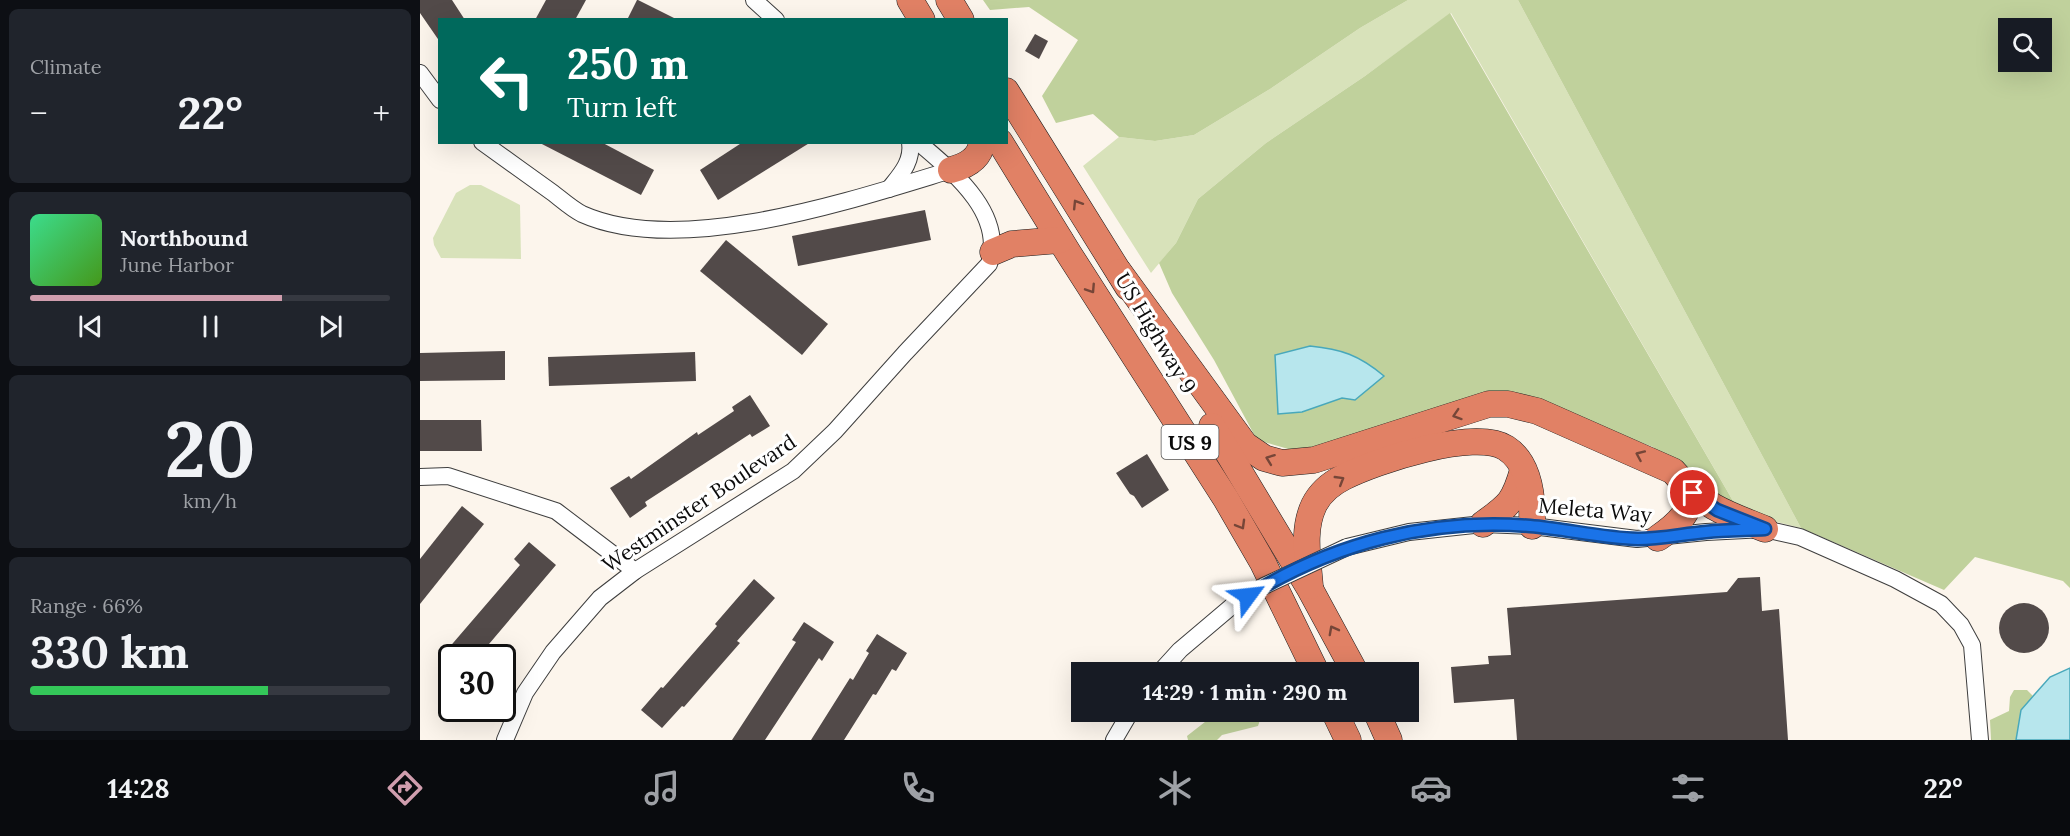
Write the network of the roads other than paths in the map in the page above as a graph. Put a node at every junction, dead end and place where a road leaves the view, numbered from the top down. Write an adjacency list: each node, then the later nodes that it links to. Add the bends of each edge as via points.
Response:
1 (754, 0): 4 (street)
2 (910, 0): 5 (highway)
3 (949, 0): 6 (highway)
4 (774, 18)
5 (921, 18)
6 (960, 18)
7 (420, 73): 9 (street)
8 (1008, 94): 19 (highway, US Highway 9 / US 9, one-way to 8)
9 (438, 97)
10 (485, 144): 16 (street, via 581,214 620,226 673,230 756,223)
11 (910, 144): 16 (street, via 908,163)
12 (920, 144): 15 (street)
13 (981, 144): 15 (highway, via 978,156)
14 (1001, 144): 17 (highway, US Highway 9 / US 9)
15 (951, 171): 16 (street); 18 (street, via 988,223)
16 (889, 189)
17 (1060, 240): 18 (highway, via 1012,244); 30 (highway, US Highway 9 / US 9, one-way to 30, via 1226,499 1263,563)
18 (993, 252): 27 (street, Westminster Boulevard, via 989,264 793,471)
19 (1119, 272): 22 (highway, one-way to 19, via 1673,471 1618,446 1537,411 1508,404 1489,404 1314,460 1282,464 1264,458 1245,445); 28 (highway, US Highway 9 / US 9)
20 (1523, 470): 23 (highway, via 1512,500); 24 (highway, via 1532,495); 28 (highway, one-way to 20, via 1310,515 1322,494 1344,477 1411,453 1477,441 1507,448)
21 (420, 477): 27 (street, via 448,476 556,511)
22 (1681, 480): 25 (highway, via 1717,510); 26 (highway, via 1688,495 1687,512)
23 (1483, 524): 24 (street, Meleta Way); 29 (street, Meleta Way, bridge, via 1409,532 1347,547 1264,586 1232,606)
24 (1532, 526): 26 (street, Meleta Way, via 1637,539)
25 (1765, 529): 26 (street, Meleta Way); 39 (street, Meleta Way, via 1800,537 1941,604 1961,625 1972,645)
26 (1659, 538)
27 (635, 571): 35 (street, Westminster Boulevard, via 600,598 553,651 525,693)
28 (1310, 589): 31 (highway, US Highway 9 / US 9, one-way to 28)
29 (1169, 662)
30 (1311, 662)
31 (1350, 662)
32 (1125, 722): 36 (street)
33 (1339, 722): 37 (highway)
34 (1381, 722): 38 (highway)
35 (505, 740)
36 (1114, 740)
37 (1348, 740)
38 (1389, 740)
39 (1980, 740)

